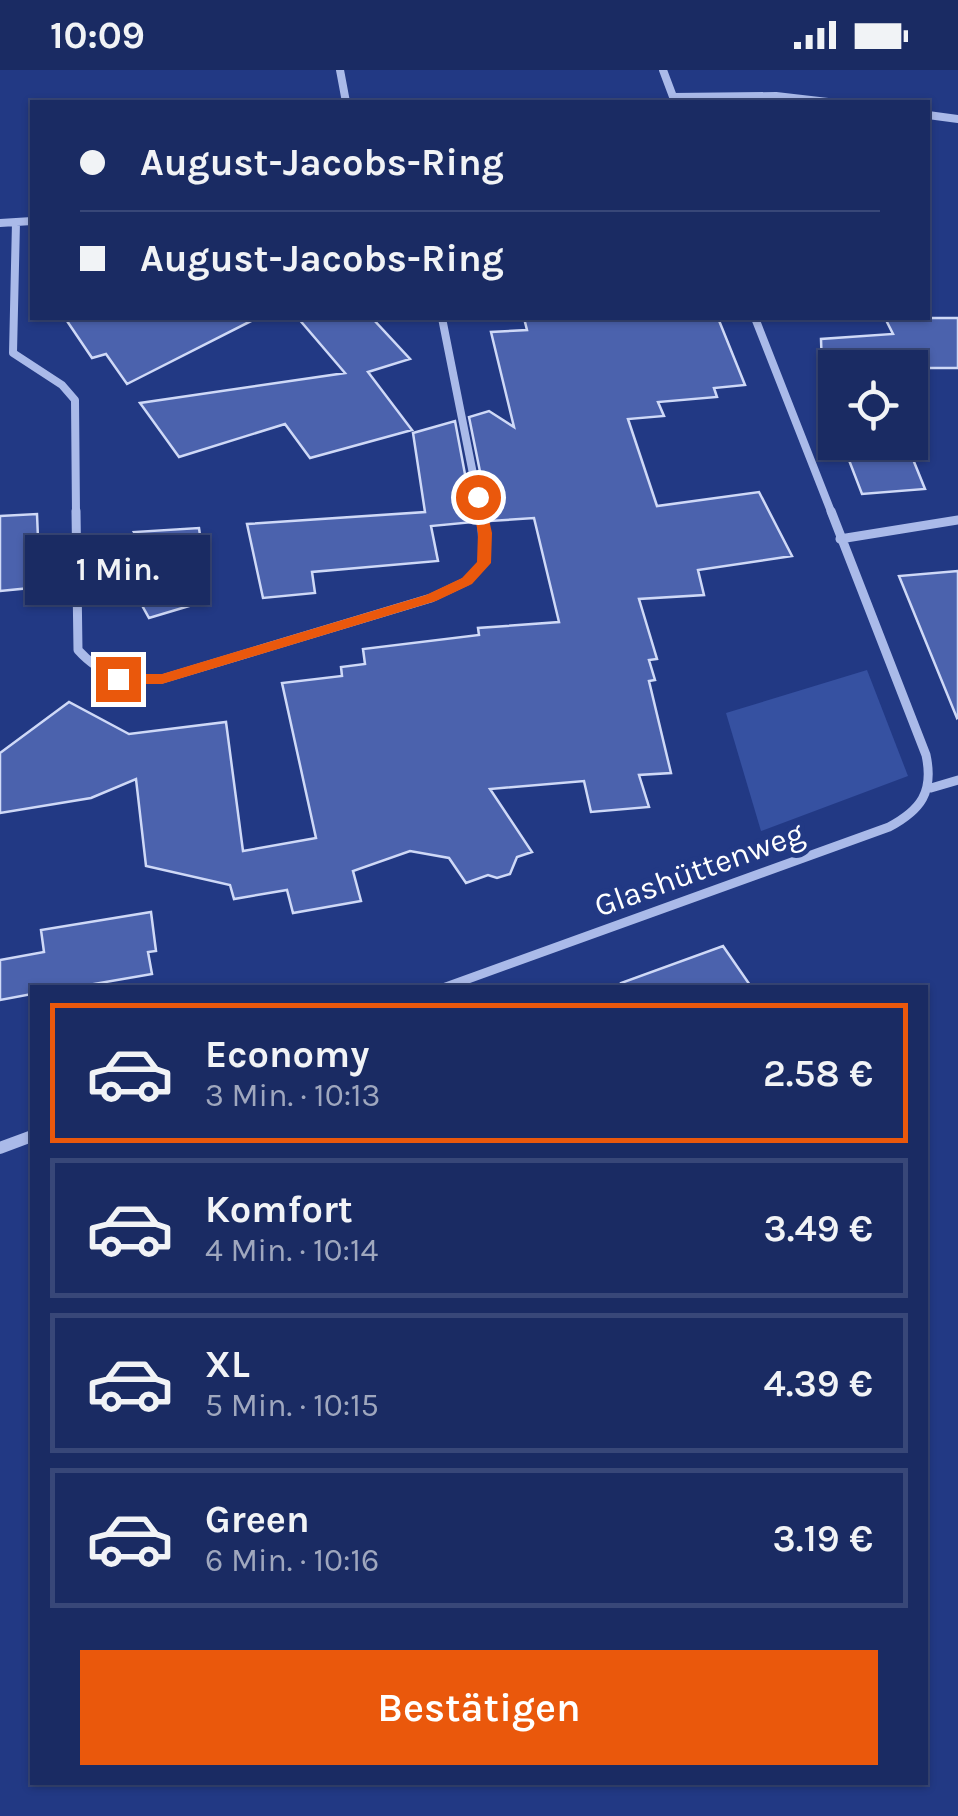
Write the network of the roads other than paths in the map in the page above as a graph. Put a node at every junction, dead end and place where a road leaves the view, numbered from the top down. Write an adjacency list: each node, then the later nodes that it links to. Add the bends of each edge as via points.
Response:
1 (340, 70): 3 (street)
2 (663, 70): 4 (street)
3 (346, 100)
4 (674, 100): 5 (street)
5 (811, 100)
6 (930, 115): 7 (street)
7 (958, 118)
8 (30, 221): 9 (street)
9 (16, 222): 10 (street); 11 (street, via 14,353 66,385 75,400 78,650 94,670 118,679 162,679 431,598 467,581 484,563 485,533)
10 (0, 224)
11 (442, 320)
12 (756, 320): 14 (street)
13 (958, 520): 14 (street)
14 (840, 539): 16 (street, via 926,755)
15 (958, 780): 16 (street, Glashüttenweg)
16 (930, 788): 17 (street, Glashüttenweg, via 922,805 890,826)
17 (451, 985)
18 (30, 1137): 19 (street)
19 (0, 1148)

